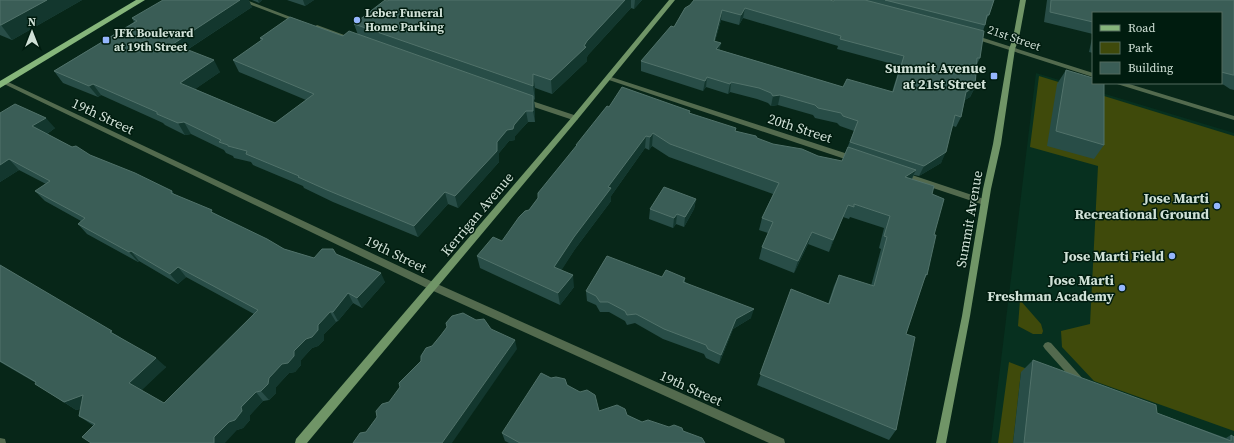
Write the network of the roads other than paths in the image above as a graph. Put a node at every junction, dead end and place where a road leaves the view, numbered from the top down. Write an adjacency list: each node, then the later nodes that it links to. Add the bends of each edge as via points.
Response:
1 (141, 0): 10 (main road)
2 (241, 0): 6 (street)
3 (672, 0): 9 (street, Kerrigan Avenue)
4 (1023, 0): 7 (street, Summit Avenue)
5 (971, 36): 7 (street, 21st Street)
6 (360, 42)
7 (1012, 49): 8 (street, 21st Street); 17 (street, Summit Avenue, via 997,144)
8 (1092, 75)
9 (608, 78): 13 (street, Kerrigan Avenue); 15 (street, 20th Street)
10 (2, 83): 18 (street, 19th Street)
11 (1122, 84): 14 (street)
12 (520, 100): 13 (street)
13 (575, 118): 18 (street, Kerrigan Avenue)
14 (1234, 118)
15 (864, 162)
16 (894, 172): 17 (street)
17 (984, 202): 23 (street, Summit Avenue, via 966,316)
18 (432, 286): 21 (street, Kerrigan Avenue); 22 (street, 19th Street)
19 (1048, 346): 20 (street, via 1084,386)
20 (1091, 389)
21 (300, 443)
22 (780, 443)
23 (941, 443)

